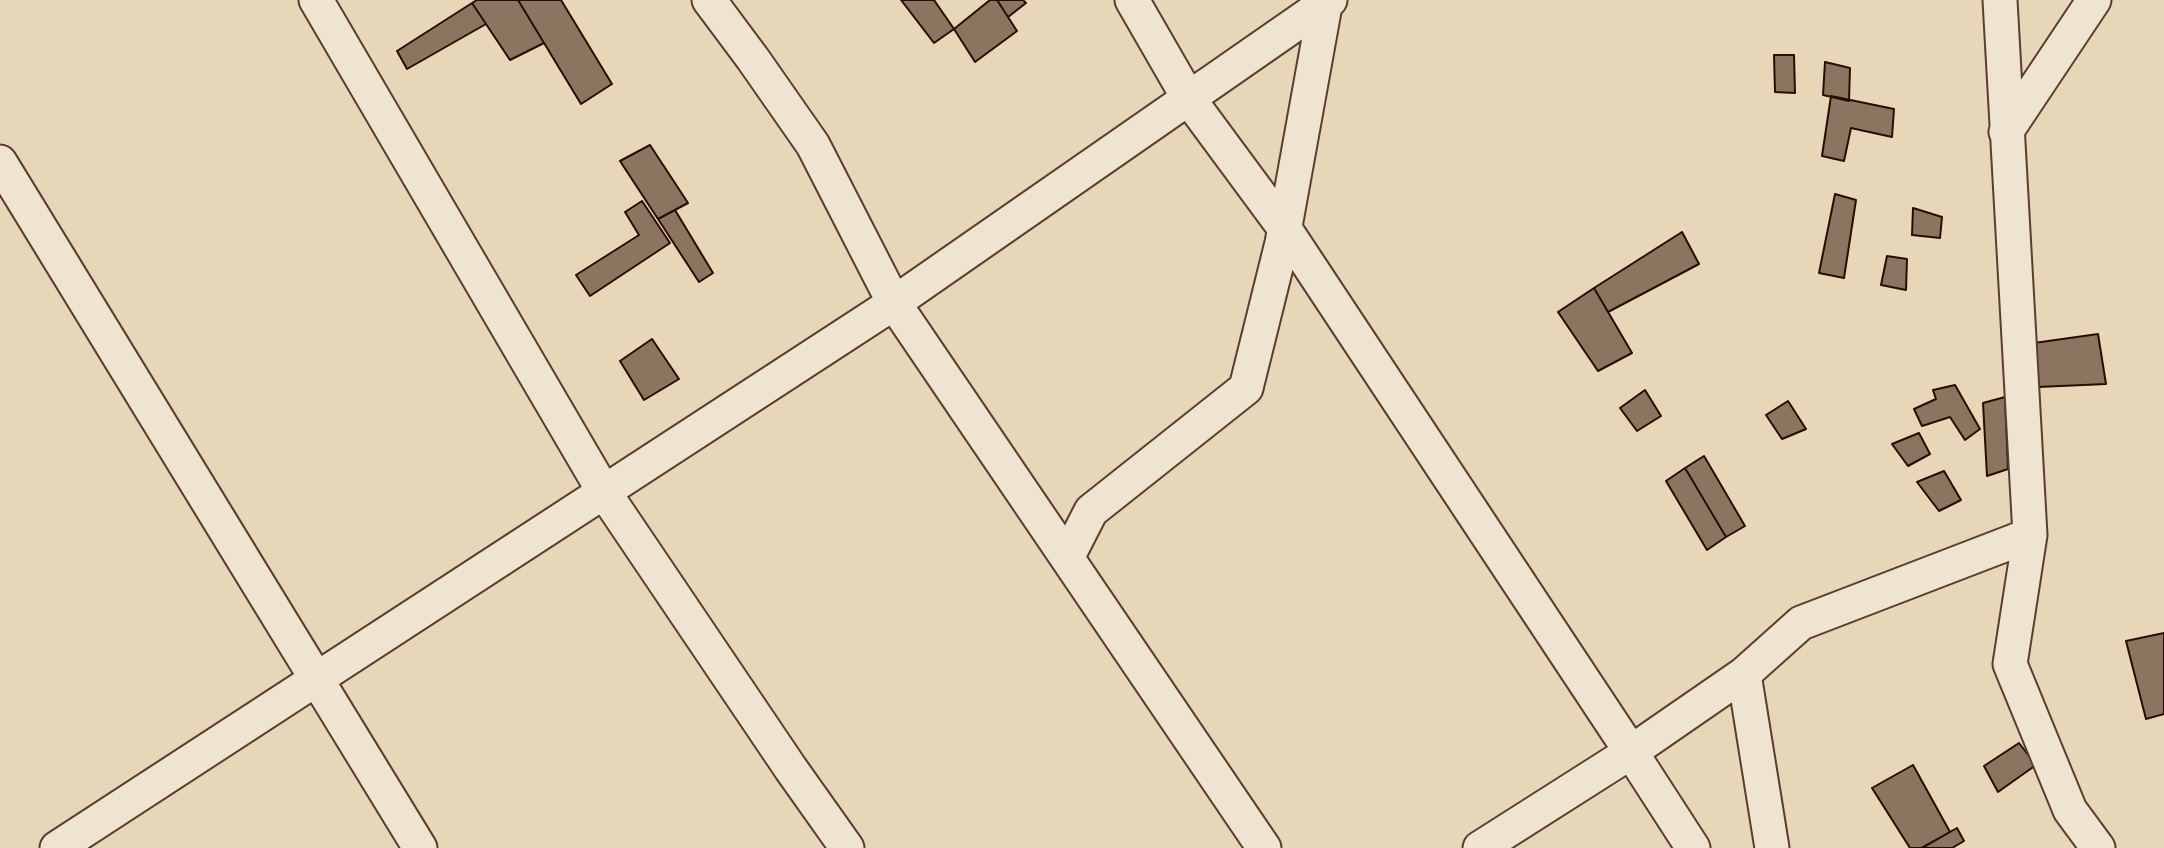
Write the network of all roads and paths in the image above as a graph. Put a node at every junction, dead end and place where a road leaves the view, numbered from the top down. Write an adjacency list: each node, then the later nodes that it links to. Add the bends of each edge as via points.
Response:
1 (316, 0): 12 (street)
2 (709, 0): 11 (street, via 813,145)
3 (1132, 0): 7 (street)
4 (2000, 0): 8 (street)
5 (2094, 0): 8 (street)
6 (1327, 1): 7 (street); 10 (street)
7 (1188, 99): 10 (street); 11 (street)
8 (2006, 132): 13 (street)
9 (0, 162): 16 (street)
10 (1285, 229): 14 (street, via 1246,388 1091,511); 17 (street)
11 (894, 303): 12 (street); 14 (street)
12 (604, 492): 16 (street); 20 (street)
13 (2030, 535): 15 (street, via 1801,623); 25 (street, via 2010,664 2070,810)
14 (1067, 558): 21 (street)
15 (1744, 674): 17 (street); 24 (street)
16 (317, 679): 18 (street); 19 (street)
17 (1631, 752): 22 (street); 23 (street)
18 (57, 848)
19 (420, 848)
20 (847, 848)
21 (1264, 848)
22 (1480, 848)
23 (1693, 848)
24 (1772, 848)
25 (2098, 848)

